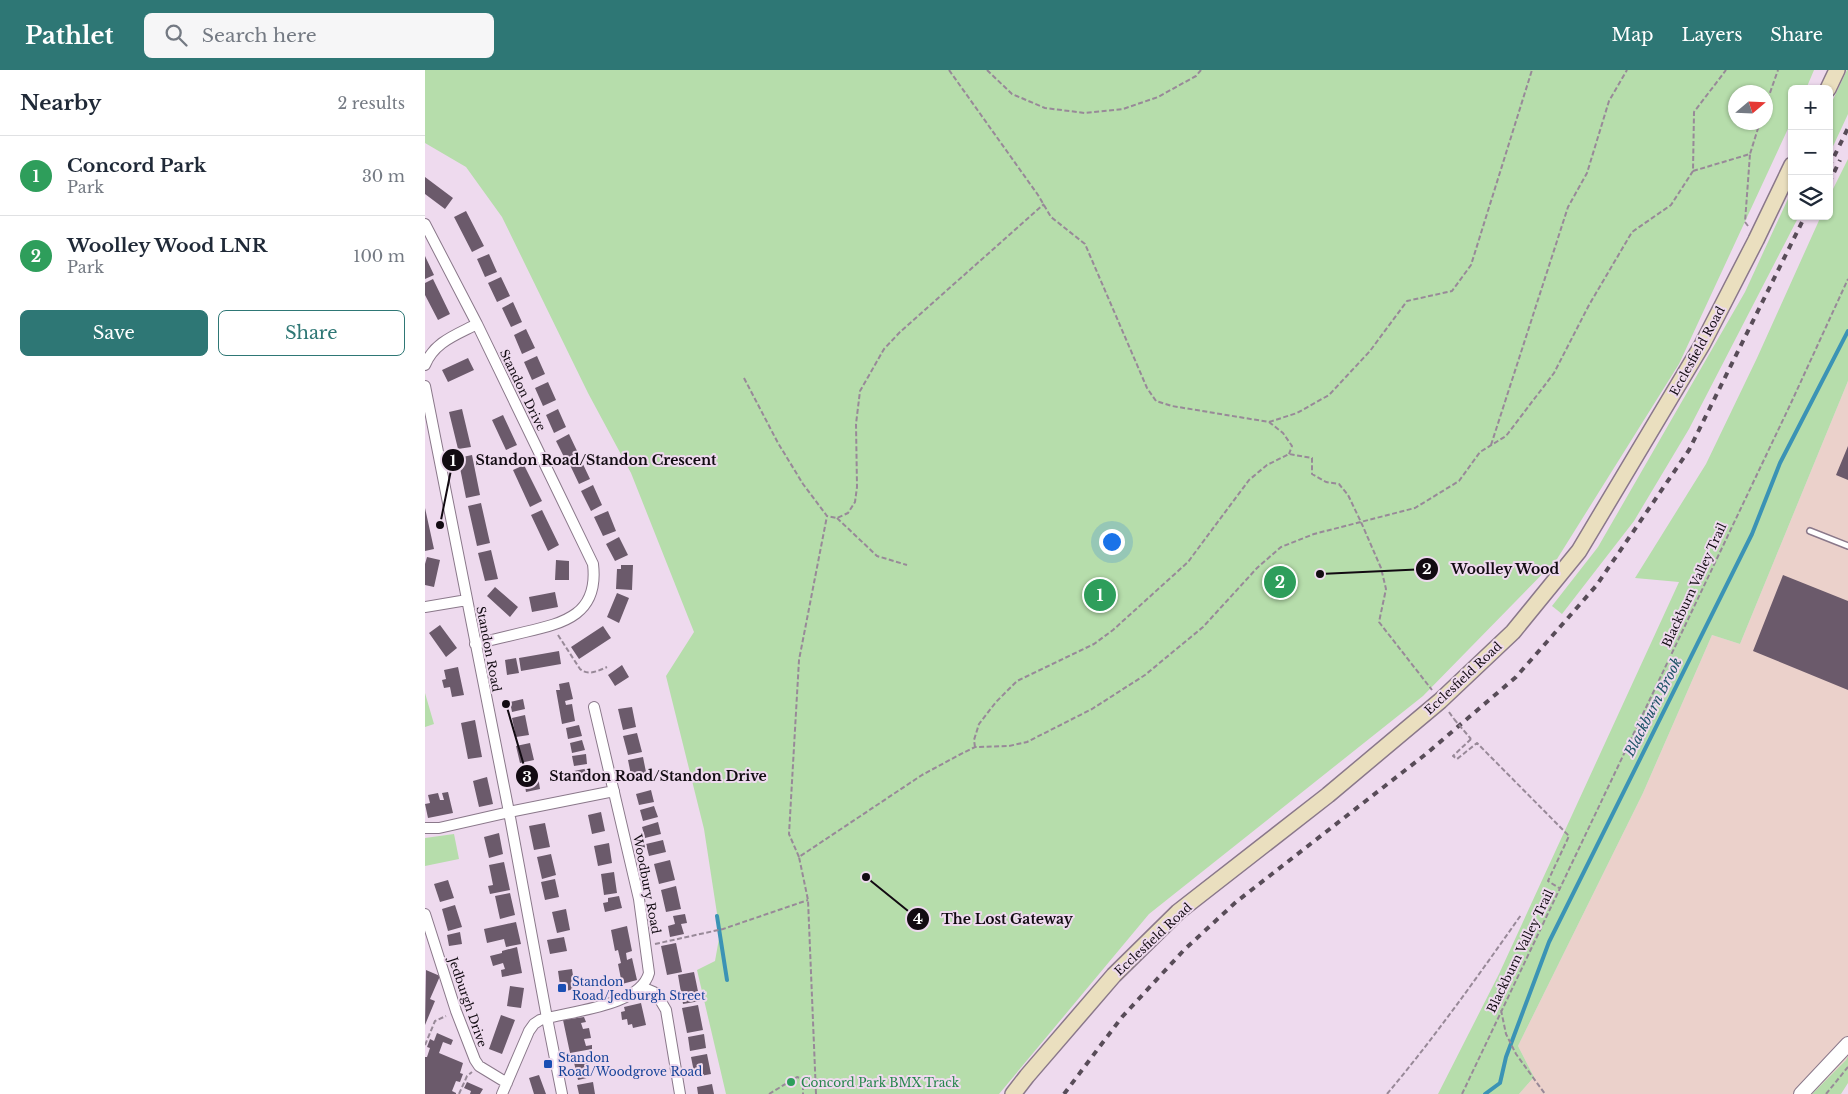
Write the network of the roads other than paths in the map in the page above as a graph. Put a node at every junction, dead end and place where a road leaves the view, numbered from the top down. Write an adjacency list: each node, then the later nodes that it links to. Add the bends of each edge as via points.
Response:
1 (1837, 70): 2 (main road)
2 (1830, 85)
3 (1788, 173): 25 (main road, Ecclesfield Road, via 1702,345 1579,551 1513,632 1440,701 1328,795 1179,912 1114,975)
4 (425, 224): 5 (street, Standon Drive)
5 (477, 324): 6 (street, via 434,348); 12 (street, Standon Drive, via 593,564 593,584 585,604 566,621)
6 (425, 365)
7 (425, 386): 10 (street, Standon Road)
8 (1810, 531): 9 (lane)
9 (1848, 546)
10 (467, 600): 11 (street); 12 (street, Standon Road)
11 (425, 608)
12 (475, 644): 15 (street, Standon Road)
13 (594, 707): 14 (street, Woodbury Road)
14 (614, 791): 15 (street); 18 (street, Woodbury Road, via 639,899 646,946 649,973)
15 (509, 812): 16 (street, via 476,821); 19 (street, Standon Road)
16 (425, 828)
17 (425, 914): 21 (street, Jedburgh Drive, via 475,1060 479,1066)
18 (642, 987): 19 (street, via 604,1006); 24 (street, via 656,993 666,1010)
19 (547, 1018): 21 (street, via 534,1024 529,1031); 23 (street, Standon Road)
20 (1848, 1044): 26 (street)
21 (507, 1083): 22 (street)
22 (502, 1094)
23 (563, 1094)
24 (680, 1094)
25 (1013, 1094)
26 (1801, 1094)

